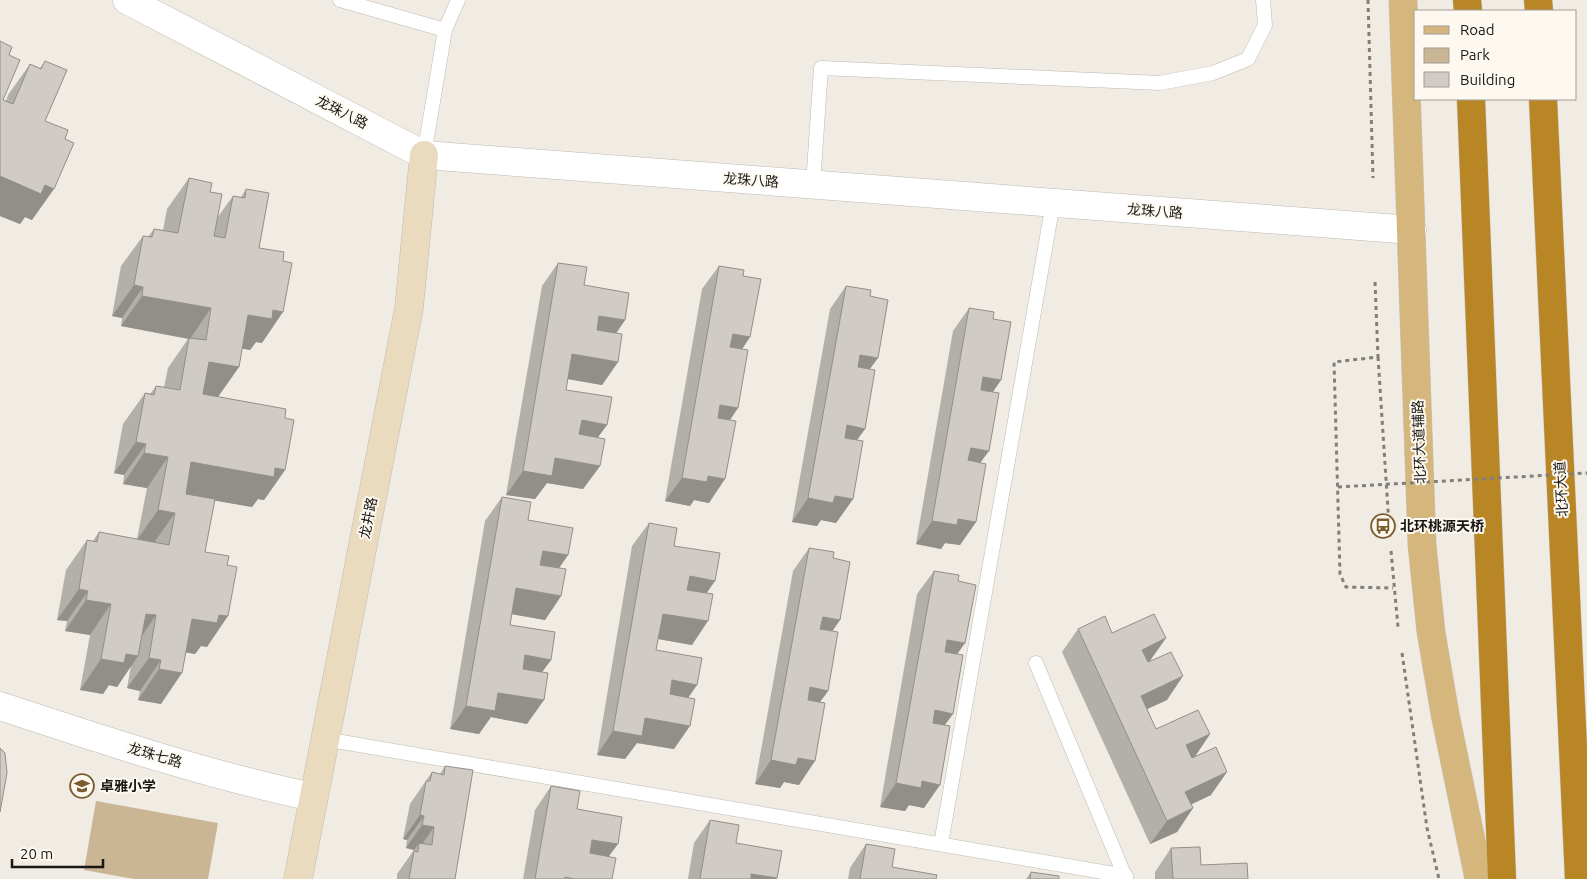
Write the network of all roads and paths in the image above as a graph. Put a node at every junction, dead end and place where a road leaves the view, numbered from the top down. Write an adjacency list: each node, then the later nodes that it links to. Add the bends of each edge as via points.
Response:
1 (126, 0): 10 (street, 龙珠八路)
2 (340, 0): 7 (lane)
3 (458, 0): 7 (lane)
4 (1263, 0): 12 (lane, via 1265,25 1248,59 1213,73 1160,83 821,68)
5 (1368, 0): 11 (path)
6 (1403, 0): 14 (main road, 北环大道辅路)
7 (445, 30): 10 (lane)
8 (1471, 100): 31 (highway)
9 (1543, 100): 32 (highway, 北环大道)
10 (424, 155): 12 (street, 龙珠八路); 24 (street, 龙井路, via 409,308)
11 (1373, 178)
12 (813, 185): 13 (street, 龙珠八路)
13 (1053, 203): 14 (street, 龙珠八路); 26 (lane)
14 (1412, 230): 30 (main road, 北环大道辅路, via 1422,545 1432,641)
15 (1375, 282): 16 (path)
16 (1378, 358): 18 (path, via 1334,362); 19 (path)
17 (1587, 473): 18 (path, bridge)
18 (1338, 487): 19 (path, via 1340,574 1346,587)
19 (1393, 588): 20 (path)
20 (1400, 636)
21 (1401, 646): 29 (path, via 1427,828)
22 (1036, 663): 27 (lane)
23 (0, 706): 25 (street, 龙珠七路, via 265,787)
24 (324, 739): 25 (street, 龙井路); 26 (lane)
25 (313, 797): 28 (street, 龙井路)
26 (941, 844): 27 (lane)
27 (1126, 877)
28 (298, 879)
29 (1439, 879)
30 (1479, 879)
31 (1502, 879)
32 (1579, 879)

